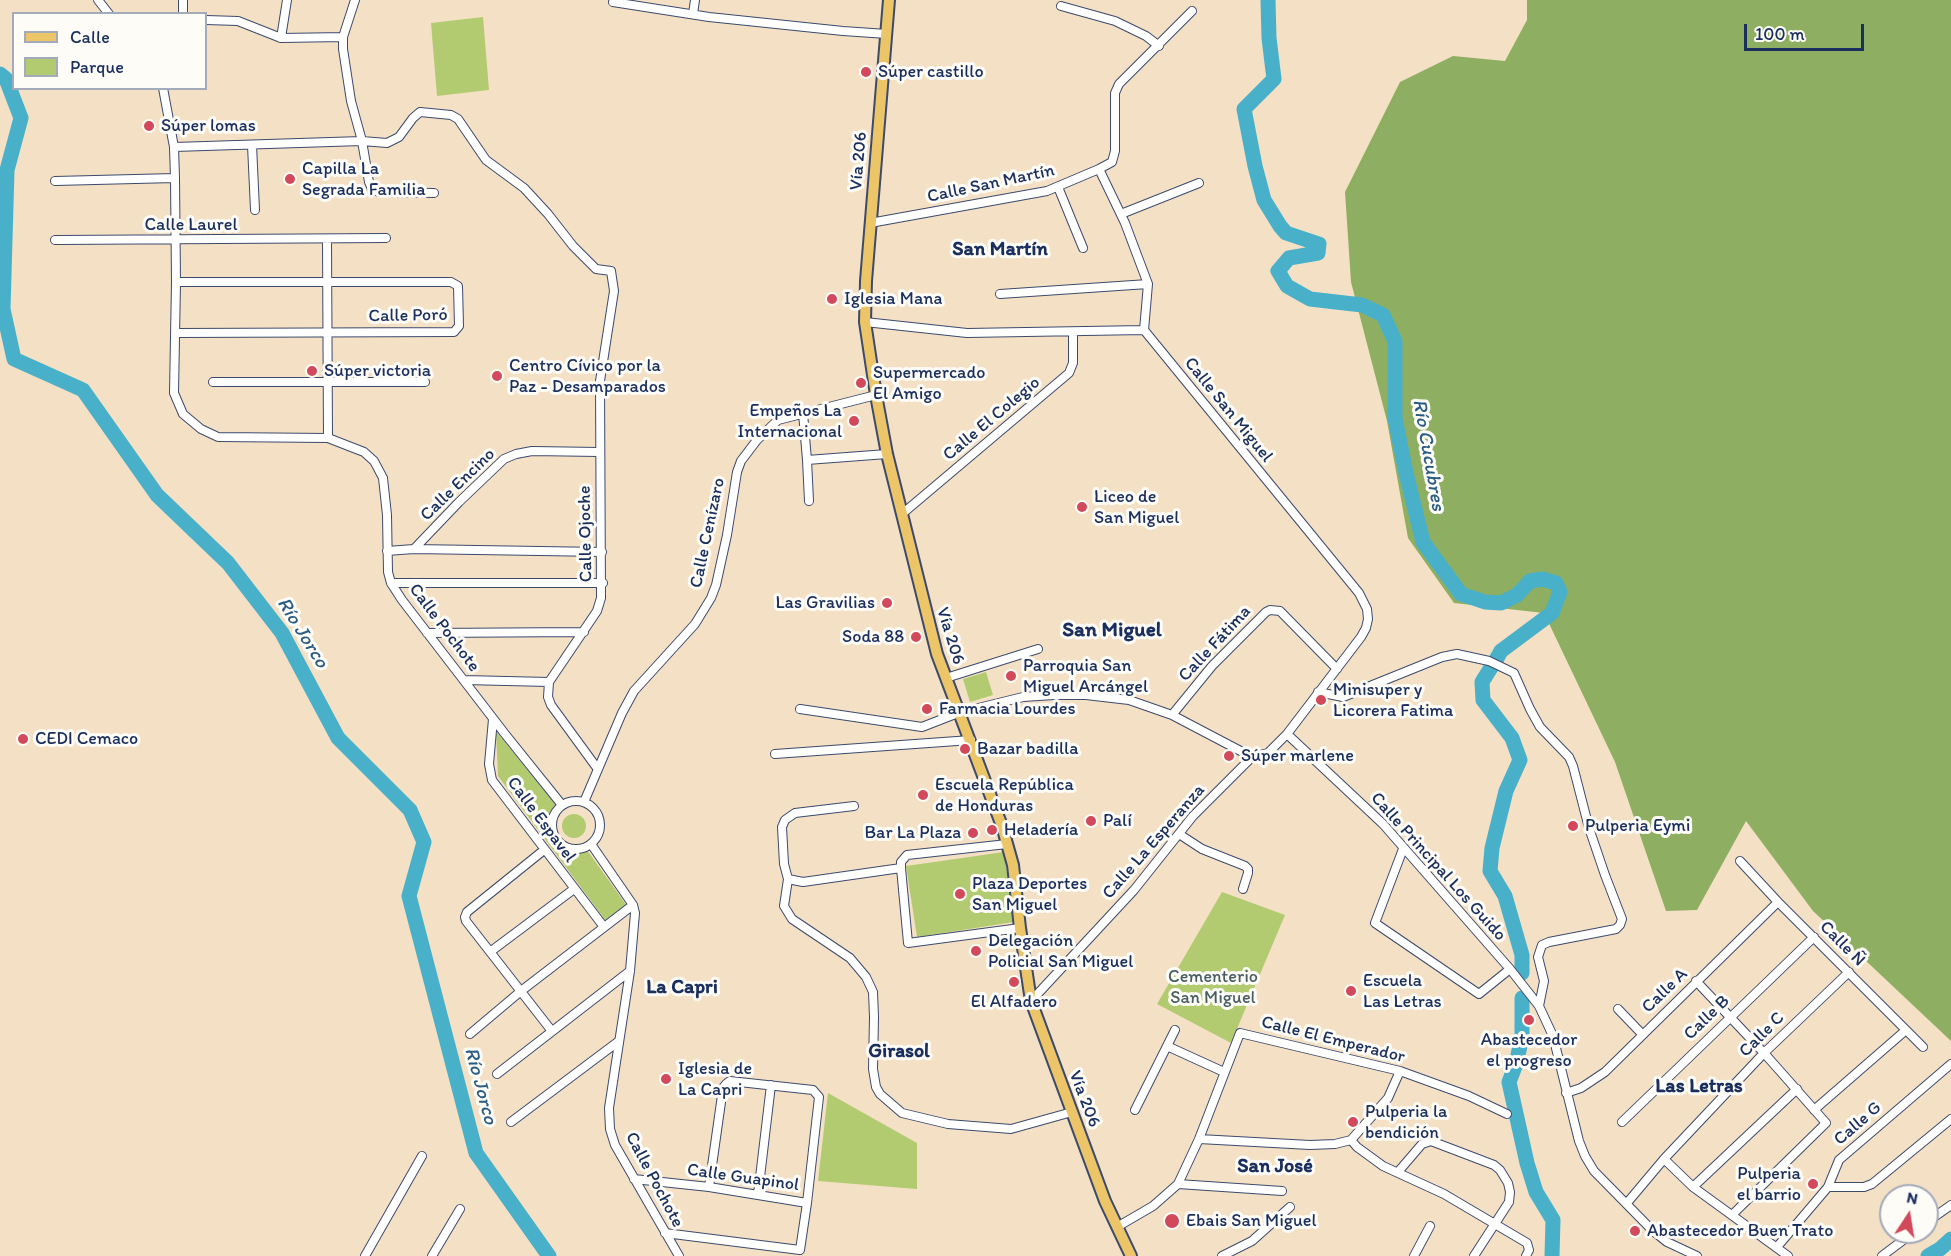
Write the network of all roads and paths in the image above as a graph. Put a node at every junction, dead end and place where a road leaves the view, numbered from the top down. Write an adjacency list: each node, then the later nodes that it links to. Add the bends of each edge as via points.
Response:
1 (98, 0): 9 (street)
2 (287, 0): 14 (street)
3 (355, 0): 13 (street)
4 (695, 0): 10 (street)
5 (889, 0): 12 (main road, Vía 206)
6 (614, 2): 10 (street)
7 (1061, 6): 15 (street, via 1114,21)
8 (1192, 11): 15 (street)
9 (107, 12)
10 (693, 14): 12 (street)
11 (207, 20): 14 (street, via 238,21)
12 (887, 34): 28 (main road, Vía 206)
13 (343, 37): 14 (street); 17 (street, via 351,101)
14 (280, 38)
15 (1159, 46): 20 (street, via 1119,84 1115,93 1115,151 1112,162)
16 (163, 90): 19 (street, Calle Pochote)
17 (362, 141): 18 (street); 25 (street, via 372,189); 49 (street, Calle Ojoche, via 387,143 399,137 420,112 451,115 458,119 486,160 524,188 596,270 611,271 614,291 600,381)
18 (252, 145): 19 (street); 26 (street)
19 (174, 147): 21 (street, Calle Pochote)
20 (1099, 170): 24 (street, Calle San Martín); 27 (street)
21 (175, 178): 22 (street); 31 (street, Calle Pochote)
22 (55, 181)
23 (1199, 183): 27 (street)
24 (1058, 186): 28 (street, Calle San Martín); 33 (street)
25 (434, 193)
26 (255, 210)
27 (1121, 214): 36 (street)
28 (870, 223): 38 (main road, Vía 206)
29 (386, 238): 32 (street, Calle Laurel)
30 (55, 240): 31 (street, Calle Laurel)
31 (176, 240): 32 (street, Calle Laurel); 34 (street, Calle Pochote)
32 (327, 240): 35 (street)
33 (1083, 248)
34 (176, 282): 35 (street); 41 (street, Calle Pochote)
35 (327, 282): 40 (street); 40 (street, Calle Poró, via 451,282 458,286 459,326 454,332)
36 (1148, 284): 37 (street); 39 (street)
37 (1000, 294)
38 (865, 322): 42 (street, via 967,333); 46 (main road, Vía 206)
39 (1144, 330): 42 (street); 62 (street, Calle San Miguel, via 1359,593 1367,609 1366,628)
40 (327, 331): 41 (street); 44 (street)
41 (176, 333): 48 (street, Calle Pochote, via 174,393 183,414 201,429 218,436)
42 (1073, 333): 53 (street, Calle El Colegio, via 1069,373)
43 (213, 382): 44 (street)
44 (328, 382): 45 (street); 48 (street)
45 (425, 382)
46 (876, 395): 47 (street, Calle Cenízaro); 50 (main road, Vía 206)
47 (803, 413): 51 (street); 75 (street, Calle Cenízaro, via 778,420 741,461 711,598 694,624 634,691)
48 (328, 438): 55 (street, Calle Pochote, via 364,452 383,478)
49 (599, 452): 54 (street, Calle Encino, via 532,451 504,459); 56 (street, Calle Ojoche)
50 (887, 454): 51 (street); 53 (main road, Vía 206)
51 (807, 460): 52 (street)
52 (809, 501)
53 (902, 514): 63 (main road, Vía 206)
54 (414, 549): 55 (street); 56 (street)
55 (387, 551): 57 (street, Calle Pochote)
56 (602, 552): 58 (street, Calle Ojoche)
57 (391, 583): 58 (street); 60 (street, Calle Pochote)
58 (603, 583): 59 (street, Calle Ojoche, via 597,611)
59 (584, 632): 60 (street); 65 (street, Calle Ojoche)
60 (427, 633): 64 (street, Calle Pochote)
61 (1038, 649): 63 (street)
62 (1337, 669): 66 (street, Calle San Miguel); 69 (street, Calle Fátima, via 1280,611 1270,610 1212,666)
63 (946, 678): 68 (main road, Vía 206)
64 (464, 680): 65 (street); 70 (street, Calle Pochote)
65 (549, 682): 75 (street, via 551,705)
66 (1318, 692): 71 (street, Calle San Miguel); 101 (street, via 1343,697 1457,654 1489,661 1514,673 1540,727 1573,766 1589,828 1622,919 1616,929 1542,945 1538,957 1544,981)
67 (800, 709): 68 (street, via 922,727)
68 (958, 713): 69 (street, via 1023,697 1054,694 1129,700); 72 (main road, Vía 206)
69 (1172, 715): 74 (street)
70 (493, 719): 77 (street, Calle Pochote); 82 (street, Calle Espavel, via 489,764 492,780)
71 (1287, 734): 74 (street, via 1268,753); 83 (street, Calle Principal Los Guido, via 1383,824)
72 (971, 740): 73 (street); 81 (main road, Vía 206)
73 (775, 754)
74 (1252, 757): 79 (street, Calle La Esperanza)
75 (597, 768): 76 (street, Calle Cenízaro)
76 (584, 802): 77 (street); 80 (street, via 597,812 600,820)
77 (562, 805): 80 (street, via 552,825 557,840 570,848)
78 (854, 806): 86 (street, via 789,815 782,827)
79 (1179, 834): 88 (street, via 1202,849 1245,866 1248,873); 100 (street, Calle La Esperanza, via 1134,890)
80 (591, 844): 90 (street)
81 (1007, 844): 85 (street, via 907,855); 92 (main road, Vía 206)
82 (544, 849): 87 (street, Calle Espavel); 94 (street, via 467,912 466,921)
83 (1403, 849): 95 (street, Calle Principal Los Guido); 95 (street, via 1375,922 1479,994)
84 (1740, 861): 89 (street, Calle Ñ)
85 (901, 868): 86 (street, via 803,882); 92 (street, via 908,943)
86 (788, 879): 122 (street, via 784,906 787,914 850,958 867,977 873,992 876,1087 902,1113 948,1124 1011,1129)
87 (574, 889): 91 (street, Calle Espavel); 94 (street)
88 (1243, 889)
89 (1778, 902): 93 (street, Calle Ñ); 98 (street, Calle A)
90 (633, 904): 91 (street); 96 (street, Calle Pochote)
91 (604, 927): 99 (street)
92 (1020, 928): 100 (main road, Vía 206)
93 (1814, 937): 97 (street, Calle Ñ); 103 (street, Calle B)
94 (490, 952): 99 (street)
95 (1510, 969): 101 (street, Calle Principal Los Guido)
96 (630, 971): 104 (street); 109 (street, Calle Pochote)
97 (1849, 972): 106 (street, Calle Ñ); 112 (street, Calle C)
98 (1696, 981): 103 (street); 108 (street, Calle A)
99 (521, 991): 104 (street); 107 (street)
100 (1031, 1001): 122 (main road, Vía 206)
101 (1539, 1006): 119 (street, Calle Principal Los Guido, via 1553,1036)
102 (1618, 1009): 108 (street)
103 (1730, 1017): 112 (street); 126 (street, Calle B)
104 (551, 1030): 116 (street)
105 (1175, 1030): 110 (street)
106 (1906, 1030): 111 (street, Calle Ñ); 121 (street)
107 (470, 1034)
108 (1642, 1034): 119 (street, Calle A, via 1605,1072)
109 (620, 1041): 125 (street); 132 (street, Calle Pochote, via 609,1108 610,1129)
110 (1167, 1046): 115 (street); 120 (street)
111 (1923, 1047)
112 (1764, 1053): 118 (street); 130 (street, Calle C)
113 (1951, 1064): 136 (street, Calle G, via 1839,1160)
114 (1400, 1071): 115 (street, Calle El Emperador, via 1240,1033); 123 (street, Calle El Emperador); 128 (street, via 1389,1098)
115 (1224, 1072): 127 (street, Calle El Emperador)
116 (497, 1074)
117 (771, 1085): 134 (street, via 730,1081 723,1088); 138 (street); 139 (street, via 813,1090 819,1097)
118 (1797, 1089): 121 (street); 135 (street)
119 (1566, 1093): 140 (street, Calle Principal Los Guido, via 1585,1156 1594,1171)
120 (1135, 1110)
121 (1814, 1110): 143 (street, via 1826,1123)
122 (1071, 1112): 146 (main road, Vía 206)
123 (1507, 1114)
124 (1951, 1119): 136 (street, via 1872,1184)
125 (511, 1122)
126 (1622, 1122)
127 (1199, 1139): 128 (street, via 1310,1145); 133 (street, Calle El Emperador)
128 (1350, 1140): 131 (street, via 1383,1166)
129 (422, 1156): 151 (street)
130 (1664, 1159): 135 (street); 140 (street, Calle C)
131 (1398, 1172): 144 (street); 144 (street, via 1427,1141 1494,1166 1505,1176 1510,1192 1509,1202)
132 (634, 1179): 134 (street, Calle Guapinol); 147 (street, Calle Pochote)
133 (1178, 1184): 137 (street); 146 (street, Calle El Emperador, via 1153,1206)
134 (709, 1187): 138 (street, Calle Guapinol)
135 (1693, 1187): 143 (street)
136 (1828, 1188): 149 (street, Calle G)
137 (1282, 1191)
138 (758, 1194): 139 (street, Calle Guapinol)
139 (807, 1203): 147 (street, Calle Guapinol, via 800,1250)
140 (1627, 1203): 158 (street, Calle Principal Los Guido, via 1667,1242)
141 (1290, 1207): 155 (street, via 1252,1241)
142 (460, 1209): 152 (street)
143 (1732, 1215): 149 (street)
144 (1495, 1225): 150 (street, via 1527,1243); 157 (street)
145 (1430, 1226): 156 (street)
146 (1117, 1227): 154 (main road, Vía 206)
147 (665, 1233): 153 (street, Calle Pochote)
148 (1898, 1244): 160 (street)
149 (1777, 1248): 159 (street)
150 (1528, 1253)
151 (365, 1256)
152 (432, 1256)
153 (679, 1256)
154 (1131, 1256)
155 (1222, 1256)
156 (1414, 1256)
157 (1474, 1256)
158 (1697, 1256)
159 (1788, 1256)
160 (1882, 1256)

